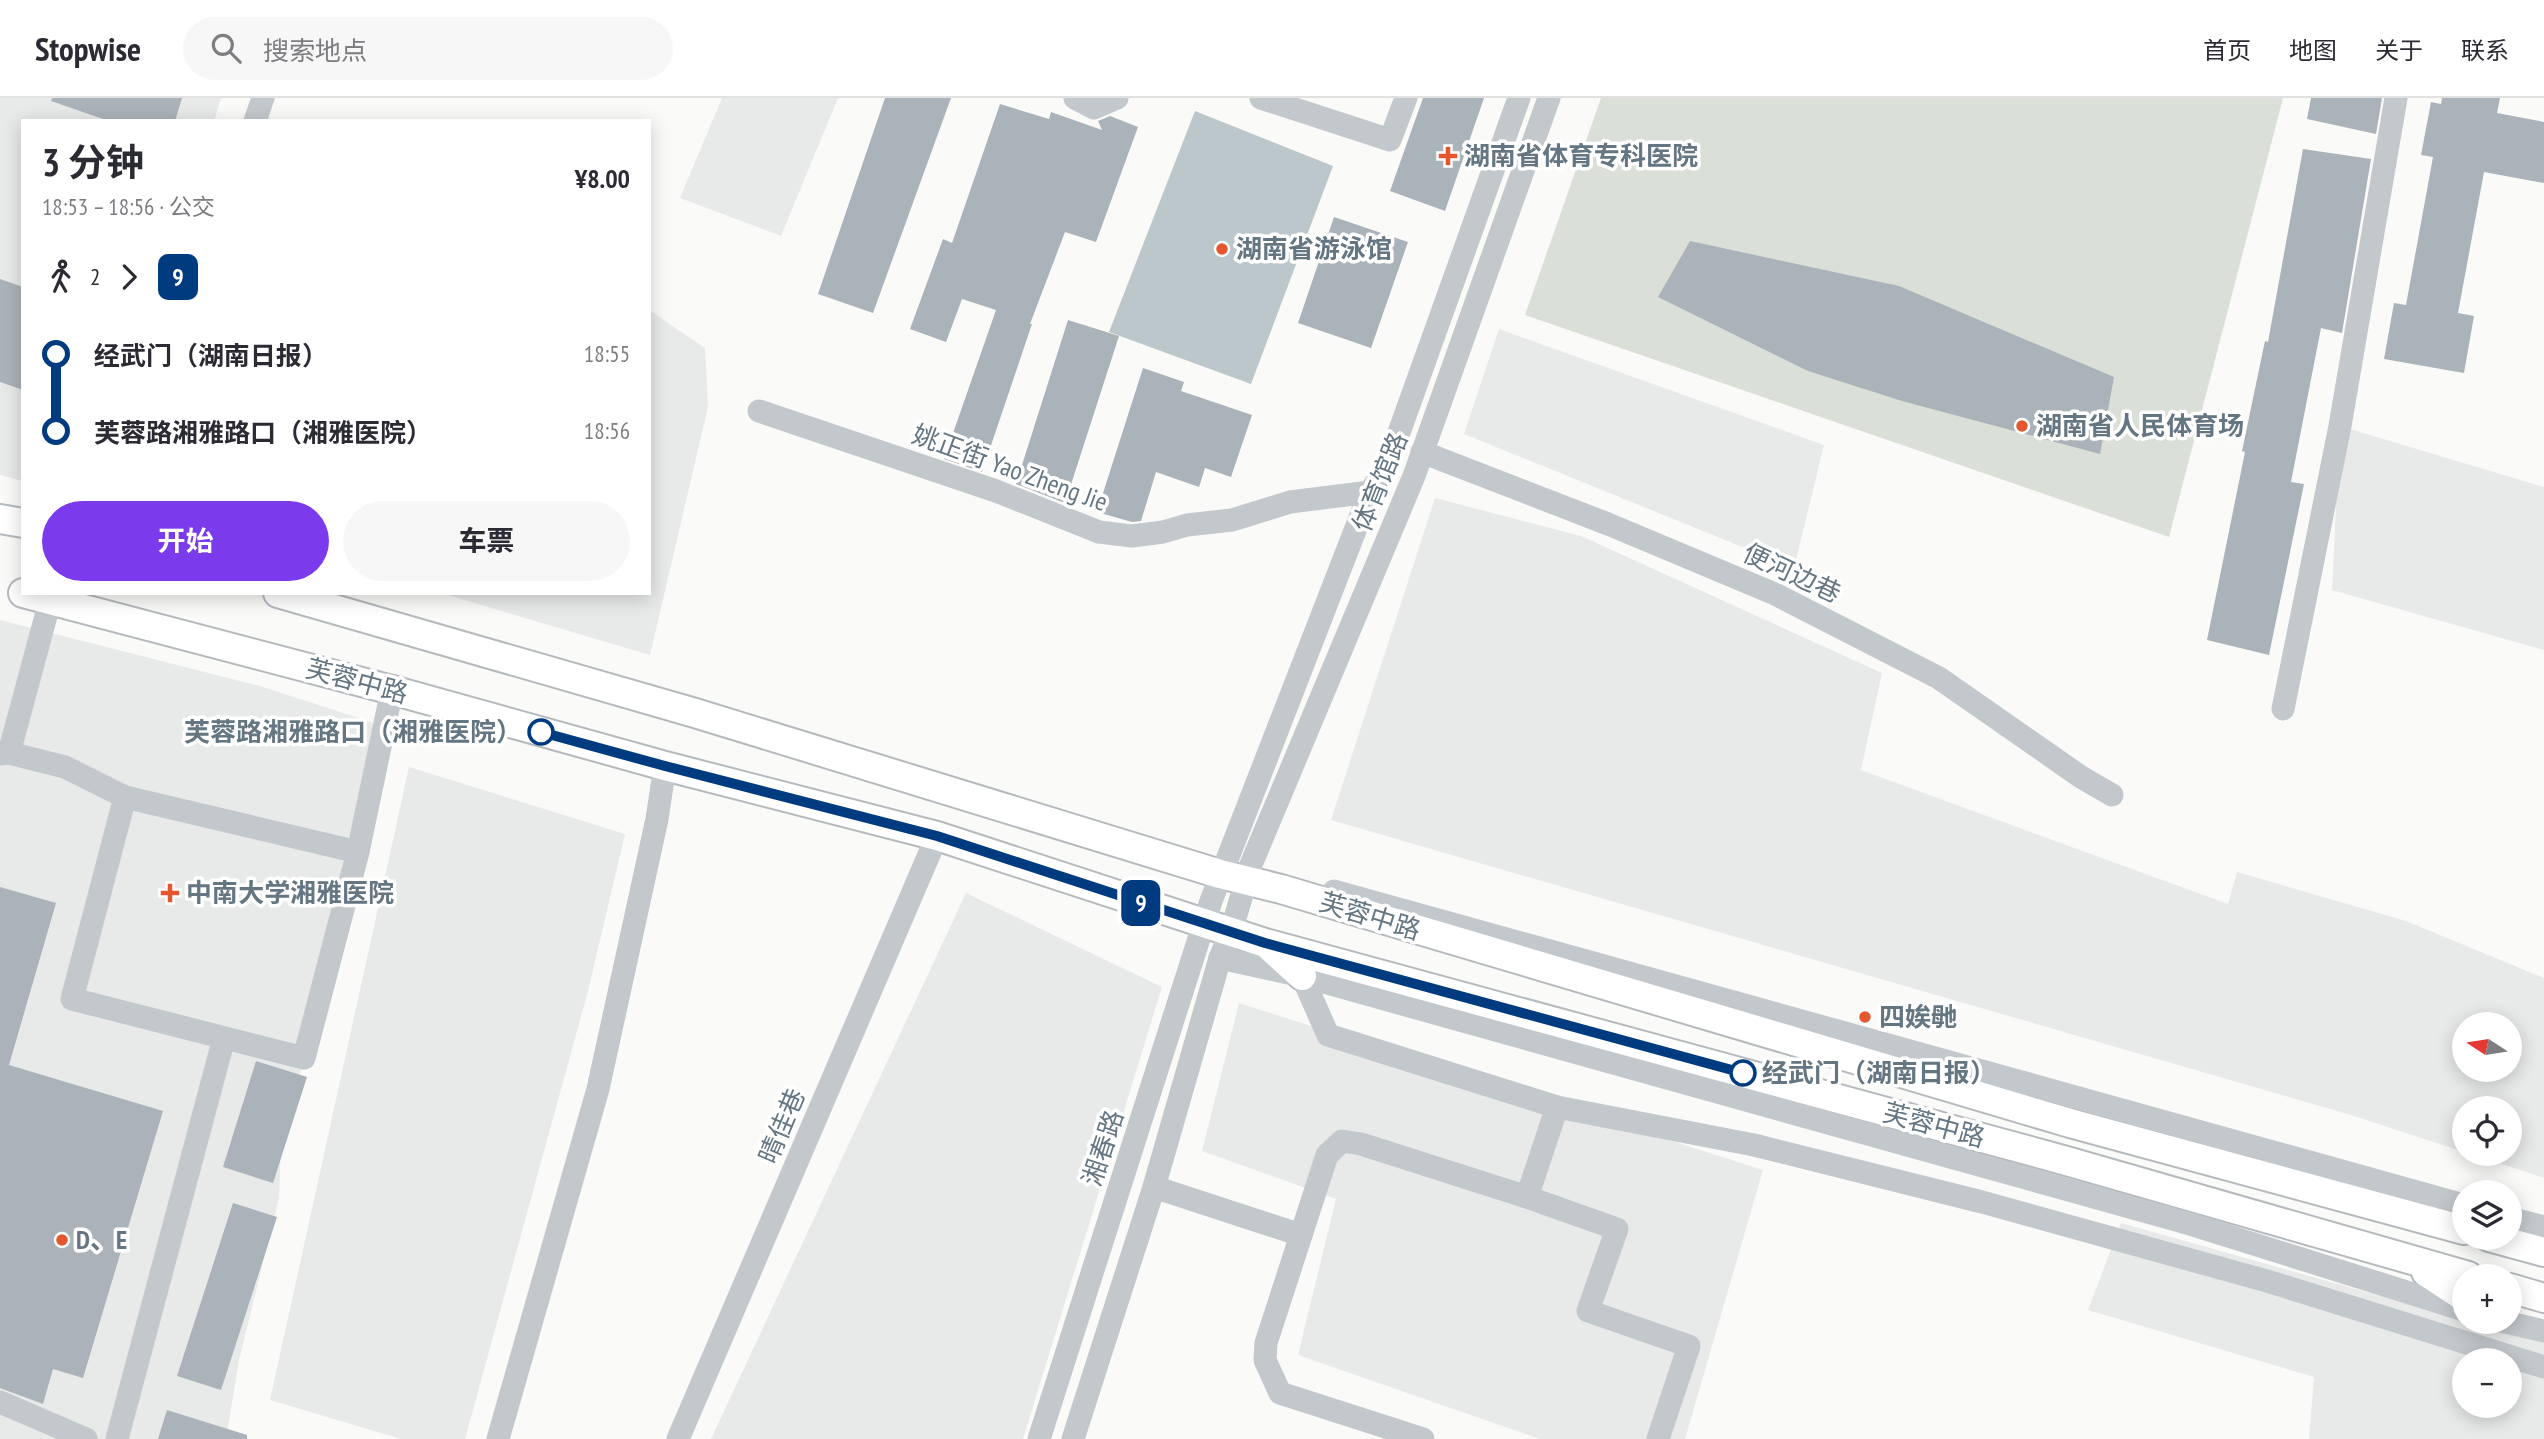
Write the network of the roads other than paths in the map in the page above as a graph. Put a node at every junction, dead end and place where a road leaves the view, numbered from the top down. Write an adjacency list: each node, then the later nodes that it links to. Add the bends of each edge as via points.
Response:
1 (263, 98): 10 (street)
2 (1075, 98): 3 (street, via 1094,108)
3 (1117, 98)
4 (1261, 98): 9 (street)
5 (1406, 98): 9 (street, via 1391,140)
6 (1519, 98): 13 (street, 体育馆路, via 1387,466)
7 (1549, 98): 12 (street, 体育馆路)
8 (2396, 98): 22 (street, via 2340,426)
9 (1285, 102)
10 (256, 119)
11 (759, 411): 13 (street, 姚正街 Yao Zheng Jie, via 996,491 1099,532 1132,536 1163,532 1232,520 1290,502)
12 (1422, 452): 25 (street, 便河边巷, via 1775,594 1939,678); 29 (street, 体育馆路)
13 (1370, 492): 29 (street, 体育馆路)
14 (0, 519): 15 (main road)
15 (21, 523)
16 (0, 587): 17 (main road, 芙蓉中路)
17 (21, 592)
18 (30, 595): 20 (main road, 芙蓉中路)
19 (285, 595): 29 (main road, 芙蓉中路)
20 (51, 601): 21 (main road, 芙蓉中路); 23 (street)
21 (392, 690): 24 (main road, 芙蓉中路); 28 (street)
22 (2283, 709)
23 (5, 753): 26 (street, via 65,767)
24 (665, 766): 27 (main road, 芙蓉中路); 56 (street, via 598,1089)
25 (2112, 795)
26 (125, 797): 28 (street); 33 (street, via 72,999)
27 (937, 836): 30 (main road, 芙蓉中路); 57 (street, 晴佳巷)
28 (358, 852): 33 (street, via 304,1058)
29 (1239, 874): 30 (street, 湘春路); 37 (street, 芙蓉中路); 39 (main road, 芙蓉中路, via 2070,1123)
30 (1218, 938): 31 (main road, 芙蓉中路); 32 (street); 35 (street, 湘春路); 58 (street, 湘春路)
31 (1265, 943): 32 (main road); 44 (main road, 芙蓉中路)
32 (1302, 976): 34 (street, via 1328,1035); 49 (street, via 2176,1221)
33 (224, 1038): 55 (street)
34 (1557, 1107): 36 (street); 52 (street, via 1754,1145 1982,1202 2267,1281)
35 (1154, 1187): 41 (street); 59 (street, 湘春路)
36 (1527, 1197): 41 (street, via 1342,1141 1327,1155); 61 (street, via 1617,1229 1588,1311 1689,1346)
37 (2452, 1202)
38 (2522, 1221): 40 (street)
39 (2452, 1227)
40 (2544, 1227)
41 (1301, 1235): 60 (street, via 1266,1343 1265,1360 1280,1393)
42 (2522, 1246): 43 (main road)
43 (2544, 1252)
44 (2403, 1257): 45 (main road, 芙蓉中路); 46 (main road)
45 (2452, 1271)
46 (2452, 1289)
47 (2522, 1292): 48 (main road)
48 (2544, 1298)
49 (2452, 1306)
50 (2522, 1326): 51 (street)
51 (2544, 1331)
52 (2544, 1367)
53 (0, 1402): 54 (street)
54 (86, 1439)
55 (117, 1439)
56 (499, 1439)
57 (678, 1439)
58 (1039, 1439)
59 (1073, 1439)
60 (1423, 1439)
61 (1658, 1439)

